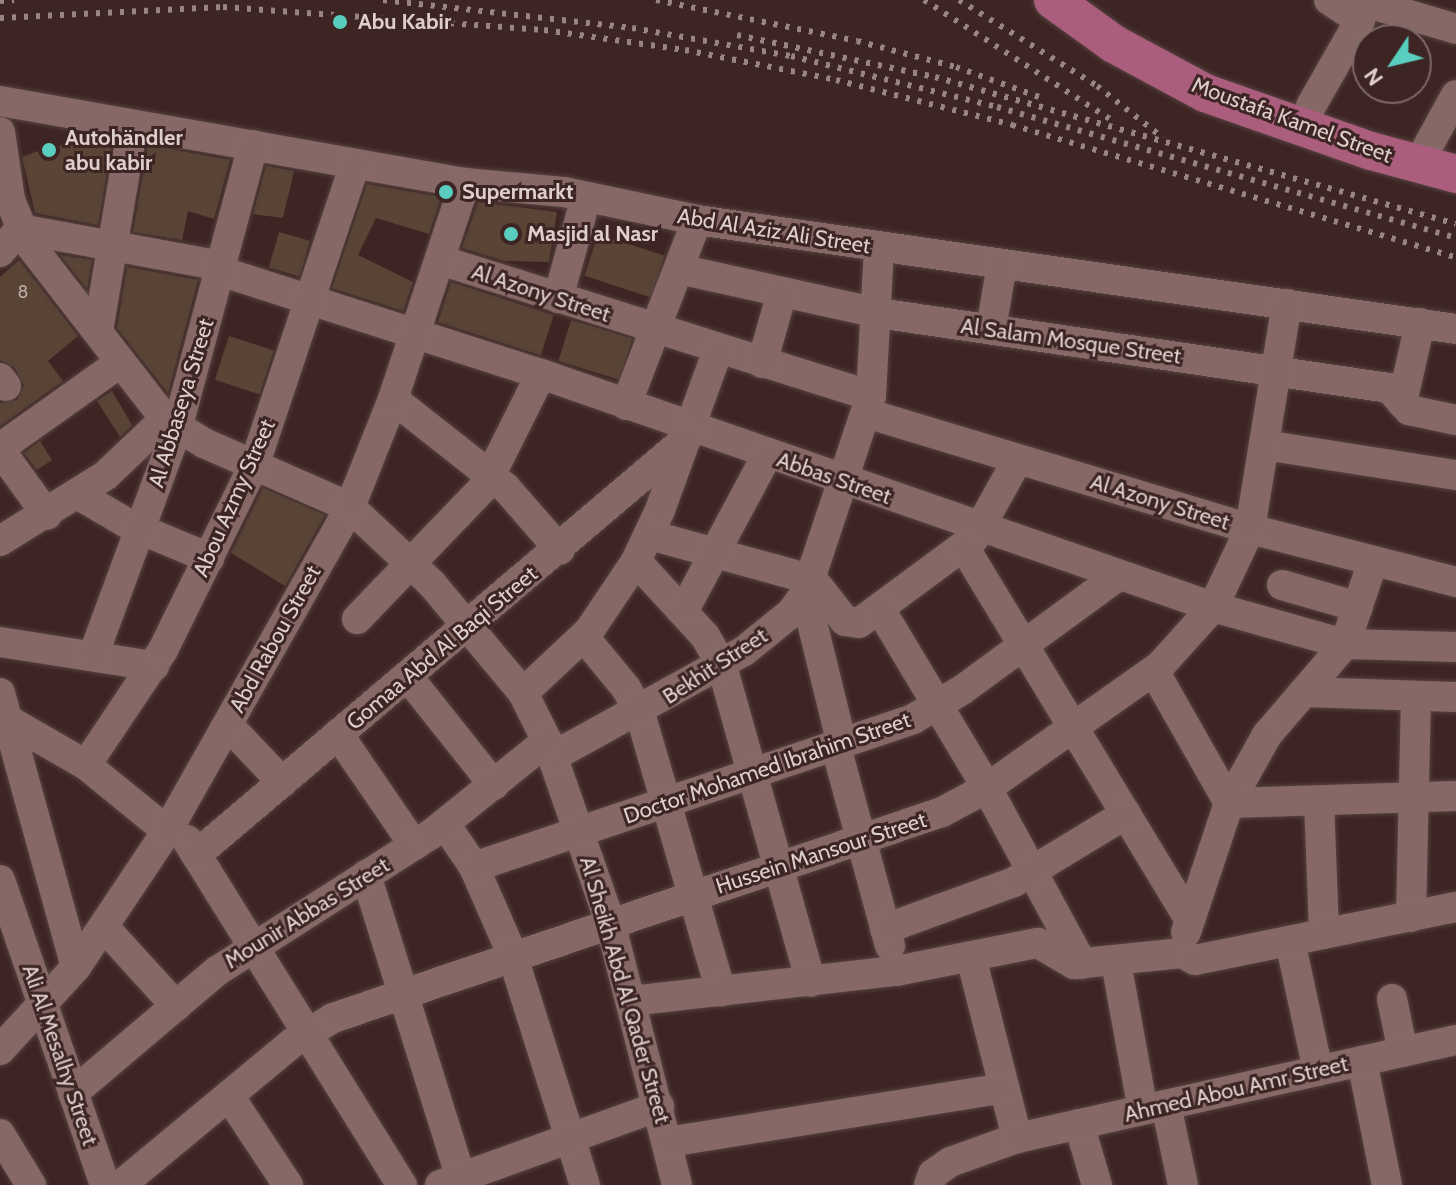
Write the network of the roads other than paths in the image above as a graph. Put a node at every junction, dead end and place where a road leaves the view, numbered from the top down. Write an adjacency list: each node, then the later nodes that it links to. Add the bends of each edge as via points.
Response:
1 (1053, 0): 14 (main road, Moustafa Kamel Street, via 1114,44 1205,93 1371,151)
2 (1093, 0): 8 (main road, Moustafa Kamel Street, via 1156,40)
3 (1329, 0): 4 (street)
4 (1363, 7): 5 (street); 8 (street)
5 (1456, 29)
6 (1456, 95): 12 (street)
7 (0, 101): 9 (street, Abd Al Aziz Ali Street)
8 (1311, 106): 12 (main road, Moustafa Kamel Street)
9 (133, 125): 11 (street, Abd Al Aziz Ali Street); 19 (street)
10 (1, 143): 18 (street, Al Sheikh Abd Al Qader Street)
11 (253, 145): 13 (street, Abd Al Aziz Ali Street); 23 (street, Al Abbaseya Street)
12 (1442, 150)
13 (355, 164): 15 (street, Abd Al Aziz Ali Street); 26 (street, Abou Azmy Street)
14 (1456, 174)
15 (465, 183): 16 (street, Abd Al Aziz Ali Street); 21 (street, Abd Rabou Street)
16 (586, 198): 17 (street, Abd Al Aziz Ali Street); 27 (street)
17 (697, 220): 20 (street, Abd Al Aziz Ali Street); 24 (street)
18 (6, 243): 19 (street, Abbas Street); 34 (street, Al Sheikh Abd Al Qader Street, via 42,260)
19 (113, 246): 23 (street, Abbas Street); 34 (street)
20 (879, 247): 22 (street, Abd Al Aziz Ali Street); 29 (street, Bekhit Street)
21 (440, 260): 27 (street, Al Azony Street); 35 (street, Abd Rabou Street)
22 (1002, 264): 28 (street, Abd Al Aziz Ali Street); 32 (street)
23 (221, 268): 26 (street, Abbas Street); 46 (street, Al Abbaseya Street)
24 (679, 269): 25 (street, Al Salam Mosque Street); 31 (street)
25 (782, 293): 29 (street, Al Salam Mosque Street); 38 (street)
26 (311, 298): 35 (street, Abbas Street); 52 (street, Abou Azmy Street)
27 (558, 298): 31 (street, Al Azony Street)
28 (1287, 304): 30 (street, Abd Al Aziz Ali Street); 39 (street, Hussein Mansour Street)
29 (878, 313): 32 (street, Al Salam Mosque Street); 43 (street, Bekhit Street)
30 (1420, 323): 33 (street, Abd Al Aziz Ali Street); 42 (street)
31 (655, 329): 36 (street, Al Azony Street); 44 (street)
32 (991, 329): 39 (street, Al Salam Mosque Street)
33 (1456, 329)
34 (98, 331): 37 (street, Al Sheikh Abd Al Qader Street)
35 (416, 332): 40 (street, Abbas Street); 41 (street, Abd Rabou Street)
36 (718, 350): 38 (street, Al Azony Street); 47 (street)
37 (121, 362): 46 (street, Al Sheikh Abd Al Qader Street); 49 (street)
38 (762, 363): 43 (street, Al Azony Street)
39 (1276, 371): 42 (street, Al Salam Mosque Street, via 1389,388); 48 (street, Hussein Mansour Street)
40 (541, 374): 44 (street, Abbas Street); 53 (street)
41 (393, 399): 53 (street); 57 (street, Abd Rabou Street)
42 (1402, 403): 45 (street, Al Salam Mosque Street, via 1414,412)
43 (869, 404): 51 (street, Al Azony Street); 55 (street, Bekhit Street)
44 (626, 405): 47 (street, Abbas Street)
45 (1456, 420)
46 (171, 424): 52 (street, Al Sheikh Abd Al Qader Street); 56 (street); 60 (street, Al Abbaseya Street)
47 (688, 433): 50 (street, Abbas Street); 63 (street); 64 (street, Gomaa Abd Al Baqi Street)
48 (1264, 445): 54 (street); 59 (street, Hussein Mansour Street)
49 (0, 449): 58 (street)
50 (767, 455): 55 (street, Abbas Street); 65 (street)
51 (1018, 459): 59 (street, Al Azony Street); 61 (street)
52 (255, 463): 57 (street, Al Sheikh Abd Al Qader Street); 66 (street, Abou Azmy Street)
53 (492, 475): 64 (street); 68 (street, via 470,507)
54 (1456, 475)
55 (845, 482): 61 (street, Abbas Street); 72 (street, Bekhit Street)
56 (79, 495): 58 (street); 60 (street)
57 (350, 507): 68 (street, Al Sheikh Abd Al Qader Street); 96 (street, Abd Rabou Street)
58 (47, 515): 62 (street)
59 (1250, 529): 67 (street, Al Azony Street); 73 (street, Hussein Mansour Street)
60 (141, 530): 66 (street); 84 (street, Al Abbaseya Street)
61 (973, 537): 69 (street, Abbas Street); 75 (street); 82 (street)
62 (0, 541)
63 (643, 548): 65 (street); 76 (street); 79 (street)
64 (560, 550): 78 (street, Gomaa Abd Al Baqi Street)
65 (718, 554): 72 (street); 76 (street)
66 (209, 558): 85 (street, Abou Azmy Street)
67 (1373, 561): 70 (street, Al Azony Street); 74 (street)
68 (413, 563): 77 (street); 78 (street, Al Sheikh Abd Al Qader Street)
69 (1119, 575): 73 (street, Abbas Street); 82 (street, Doctor Mohamed Ibrahim Street)
70 (1456, 582)
71 (1282, 585): 74 (street)
72 (809, 587): 75 (street, via 852,624); 86 (street, Bekhit Street, via 764,637); 99 (street)
73 (1213, 607): 81 (street, Abbas Street); 87 (street, Hussein Mansour Street)
74 (1358, 607): 81 (street)
75 (880, 609): 93 (street)
76 (684, 610): 86 (street)
77 (357, 619)
78 (467, 625): 88 (street, Gomaa Abd Al Baqi Street); 90 (street, Al Sheikh Abd Al Qader Street)
79 (584, 637): 90 (street); 95 (street)
80 (0, 642): 84 (street)
81 (1345, 644): 83 (street, Abbas Street); 89 (street)
82 (1023, 645): 93 (street, Doctor Mohamed Ibrahim Street); 97 (street)
83 (1456, 647)
84 (93, 656): 85 (street)
85 (154, 666): 101 (street, Abou Azmy Street)
86 (722, 666): 95 (street, Bekhit Street); 102 (street)
87 (1154, 671): 97 (street, Hussein Mansour Street); 110 (street)
88 (408, 677): 98 (street, Gomaa Abd Al Baqi Street); 104 (street)
89 (1304, 692): 91 (street); 110 (street, via 1267,735)
90 (523, 693): 100 (street, Al Sheikh Abd Al Qader Street)
91 (1416, 696): 92 (street); 107 (street)
92 (1456, 697)
93 (938, 705): 99 (street, Doctor Mohamed Ibrahim Street); 105 (street)
94 (4, 707): 101 (street); 138 (street)
95 (640, 713): 100 (street, Bekhit Street); 109 (street)
96 (228, 725): 103 (street); 113 (street, Abd Rabou Street)
97 (1073, 727): 105 (street, Hussein Mansour Street); 111 (street)
98 (338, 734): 103 (street, Gomaa Abd Al Baqi Street); 116 (street)
99 (839, 746): 102 (street, Doctor Mohamed Ibrahim Street); 115 (street)
100 (549, 749): 104 (street, Mounir Abbas Street); 114 (street, Al Sheikh Abd Al Qader Street)
101 (86, 765): 113 (street)
102 (754, 774): 109 (street, Doctor Mohamed Ibrahim Street); 119 (street)
103 (282, 782): 117 (street, Gomaa Abd Al Baqi Street)
104 (494, 785): 112 (street, Mounir Abbas Street)
105 (987, 788): 115 (street, Hussein Mansour Street, via 942,812); 120 (street)
106 (1456, 796): 107 (street)
107 (1413, 798): 108 (street); 125 (street)
108 (1319, 801): 110 (street); 130 (street)
109 (667, 803): 114 (street, Doctor Mohamed Ibrahim Street); 123 (street)
110 (1229, 803): 126 (street)
111 (1126, 814): 120 (street); 126 (street)
112 (445, 824): 116 (street, Mounir Abbas Street); 118 (street)
113 (171, 826): 117 (street); 128 (street, Abd Rabou Street)
114 (579, 832): 118 (street, Doctor Mohamed Ibrahim Street); 127 (street, Al Sheikh Abd Al Qader Street)
115 (861, 840): 119 (street, Hussein Mansour Street); 129 (street)
116 (414, 845): 121 (street, Mounir Abbas Street)
117 (196, 855): 132 (street)
118 (474, 867): 134 (street)
119 (779, 867): 123 (street, Hussein Mansour Street); 140 (street)
120 (1034, 872): 129 (street); 137 (street)
121 (366, 875): 132 (street, Mounir Abbas Street); 142 (street)
122 (0, 880): 145 (street, Ali Al Mesalhy Street)
123 (694, 895): 127 (street, Hussein Mansour Street); 141 (street)
124 (1456, 907): 125 (street)
125 (1411, 917): 130 (street)
126 (1190, 920): 133 (street)
127 (610, 922): 134 (street, Hussein Mansour Street); 144 (street, Al Sheikh Abd Al Qader Street)
128 (104, 927): 138 (street, Abd Rabou Street); 146 (street)
129 (885, 929): 139 (street)
130 (1324, 934): 131 (street)
131 (1290, 941): 133 (street, via 1195,960); 152 (street)
132 (253, 945): 146 (street, Mounir Abbas Street); 147 (street)
133 (1182, 953): 136 (street)
134 (512, 954): 142 (street, Hussein Mansour Street); 160 (street)
135 (971, 957): 137 (street, via 1038,943 1067,963); 139 (street); 153 (street)
136 (1116, 962): 137 (street); 157 (street)
137 (1082, 964)
138 (76, 967): 145 (street, Abd Rabou Street)
139 (896, 971): 140 (street)
140 (811, 982): 141 (street)
141 (721, 991): 144 (street)
142 (403, 992): 147 (street, Hussein Mansour Street); 163 (street)
143 (1392, 999): 150 (street)
144 (631, 1001): 156 (street, Al Sheikh Abd Al Qader Street)
145 (43, 1004): 149 (street, Abd Rabou Street); 154 (street, Ali Al Mesalhy Street)
146 (176, 1006): 154 (street, Mounir Abbas Street)
147 (307, 1033): 155 (street, Hussein Mansour Street); 168 (street)
148 (1456, 1040): 150 (street, Ahmed Abou Amr Street)
149 (0, 1050)
150 (1403, 1052): 151 (street, Ahmed Abou Amr Street)
151 (1362, 1061): 152 (street, Ahmed Abou Amr Street); 174 (street)
152 (1318, 1071): 157 (street, Ahmed Abou Amr Street)
153 (1004, 1088): 161 (street); 162 (street)
154 (73, 1093): 165 (street, Ali Al Mesalhy Street)
155 (229, 1096): 166 (street, Hussein Mansour Street); 167 (street)
156 (659, 1106): 160 (street); 162 (street, Al Sheikh Abd Al Qader Street)
157 (1154, 1107): 158 (street, Ahmed Abou Amr Street); 173 (street)
158 (1079, 1124): 161 (street, Ahmed Abou Amr Street); 172 (street)
159 (0, 1134): 164 (street)
160 (570, 1138): 163 (street); 169 (street)
161 (1017, 1138): 171 (street, Ahmed Abou Amr Street, via 950,1162 933,1174)
162 (668, 1142): 170 (street, Al Sheikh Abd Al Qader Street)
163 (455, 1182)
164 (31, 1185)
165 (105, 1185)
166 (121, 1185)
167 (288, 1185)
168 (402, 1185)
169 (585, 1185)
170 (677, 1185)
171 (929, 1185)
172 (1097, 1185)
173 (1183, 1185)
174 (1387, 1185)

